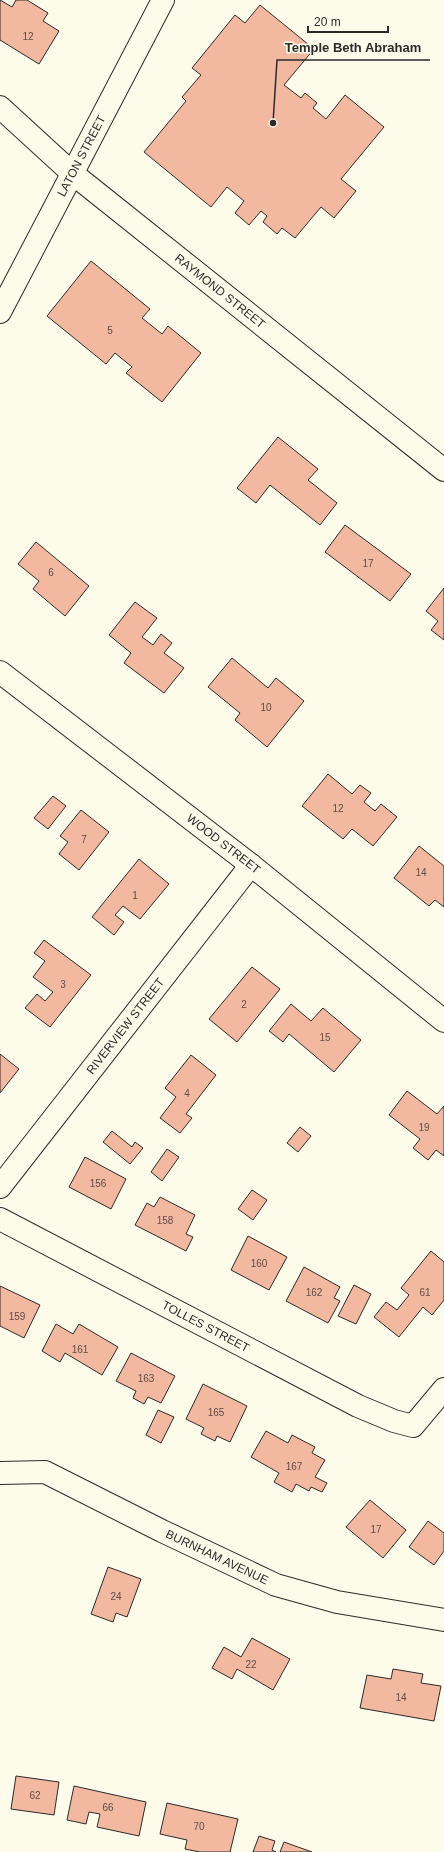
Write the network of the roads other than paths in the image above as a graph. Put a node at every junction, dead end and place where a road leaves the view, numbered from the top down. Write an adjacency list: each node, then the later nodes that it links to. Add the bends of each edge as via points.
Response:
1 (163, 0): 3 (street, LATON STREET)
2 (0, 107): 3 (street, RAYMOND STREET)
3 (72, 173): 4 (street, LATON STREET); 5 (street, RAYMOND STREET)
4 (0, 312)
5 (444, 470)
6 (0, 672): 7 (street, WOOD STREET)
7 (251, 865): 8 (street, WOOD STREET); 9 (street, RIVERVIEW STREET)
8 (444, 1021)
9 (0, 1187)
10 (0, 1219): 11 (street, TOLLES STREET, via 358,1406 394,1421 414,1426)
11 (444, 1389)
12 (0, 1473): 13 (street, BURNHAM AVENUE, via 45,1472 276,1585 336,1602)
13 (444, 1620)

